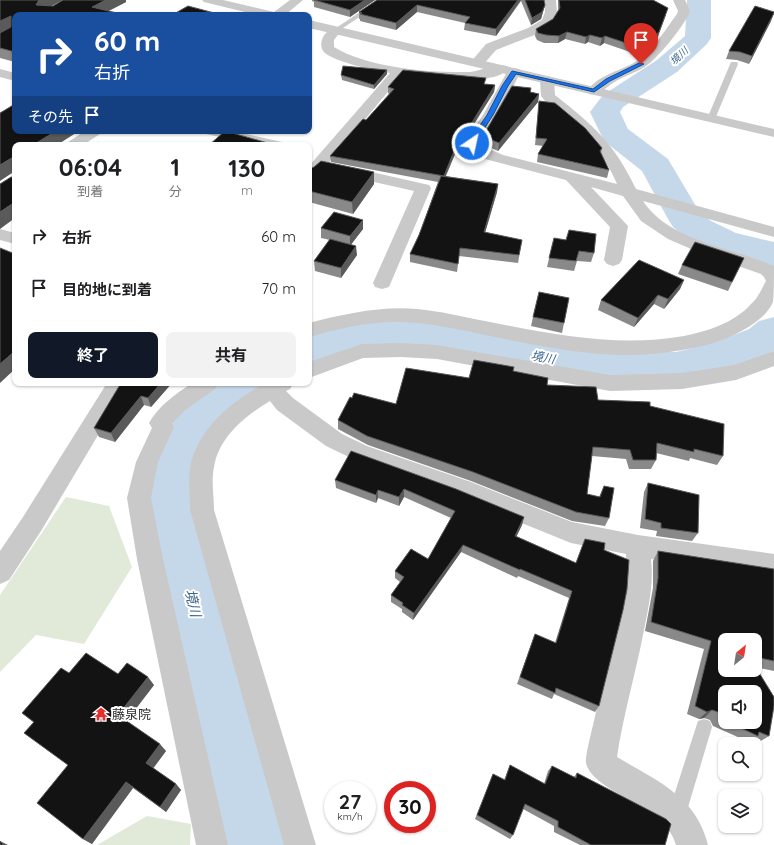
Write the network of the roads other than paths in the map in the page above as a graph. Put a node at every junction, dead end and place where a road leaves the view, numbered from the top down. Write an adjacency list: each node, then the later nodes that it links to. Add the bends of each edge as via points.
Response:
1 (208, 0): 6 (street)
2 (297, 0): 7 (street)
3 (382, 0): 9 (lane)
4 (550, 0): 10 (street, via 550,15 541,26 491,47)
5 (679, 0): 17 (street, via 683,14 658,48 641,64 608,80)
6 (259, 12)
7 (281, 12)
8 (312, 25): 9 (street)
9 (335, 31): 10 (street); 12 (street, via 327,43 328,49 337,56)
10 (477, 64): 13 (street)
11 (734, 64): 18 (lane)
12 (398, 71): 13 (street, via 463,77); 25 (street)
13 (508, 71): 16 (street); 26 (street, via 505,86 472,147 493,157)
14 (0, 73): 15 (street)
15 (12, 76)
16 (547, 80): 17 (street); 27 (street, via 548,96 598,138)
17 (597, 91): 18 (street)
18 (711, 119): 19 (street)
19 (774, 133)
20 (90, 134): 22 (street)
21 (225, 134): 23 (street)
22 (78, 142)
23 (263, 142)
24 (312, 157): 25 (street)
25 (318, 166): 33 (street, via 423,188)
26 (572, 176): 27 (street); 31 (street, via 619,226)
27 (631, 193): 28 (street); 32 (street, via 647,217 669,233 696,246 767,270)
28 (774, 232)
29 (0, 234): 30 (street)
30 (12, 237)
31 (613, 260)
32 (774, 281): 34 (street, via 764,302 735,326 712,337 641,350 596,348 441,320 398,315 348,319)
33 (382, 283)
34 (312, 329)
35 (774, 358): 36 (street, via 736,372 682,381 610,383 437,352 401,350 362,351)
36 (312, 369)
37 (116, 386): 42 (street)
38 (204, 386): 45 (street, via 176,405 160,422 163,427 147,462 139,498)
39 (277, 386): 40 (street, via 285,404 334,440 359,452 463,489 571,532); 46 (street, via 233,416 213,438 202,466 202,510)
40 (638, 546): 41 (street); 44 (street, via 639,575 636,601 601,762 606,768)
41 (774, 566)
42 (0, 572)
43 (704, 727): 44 (lane)
44 (677, 815): 47 (street, via 687,827)
45 (212, 845)
46 (300, 845)
47 (692, 845)

